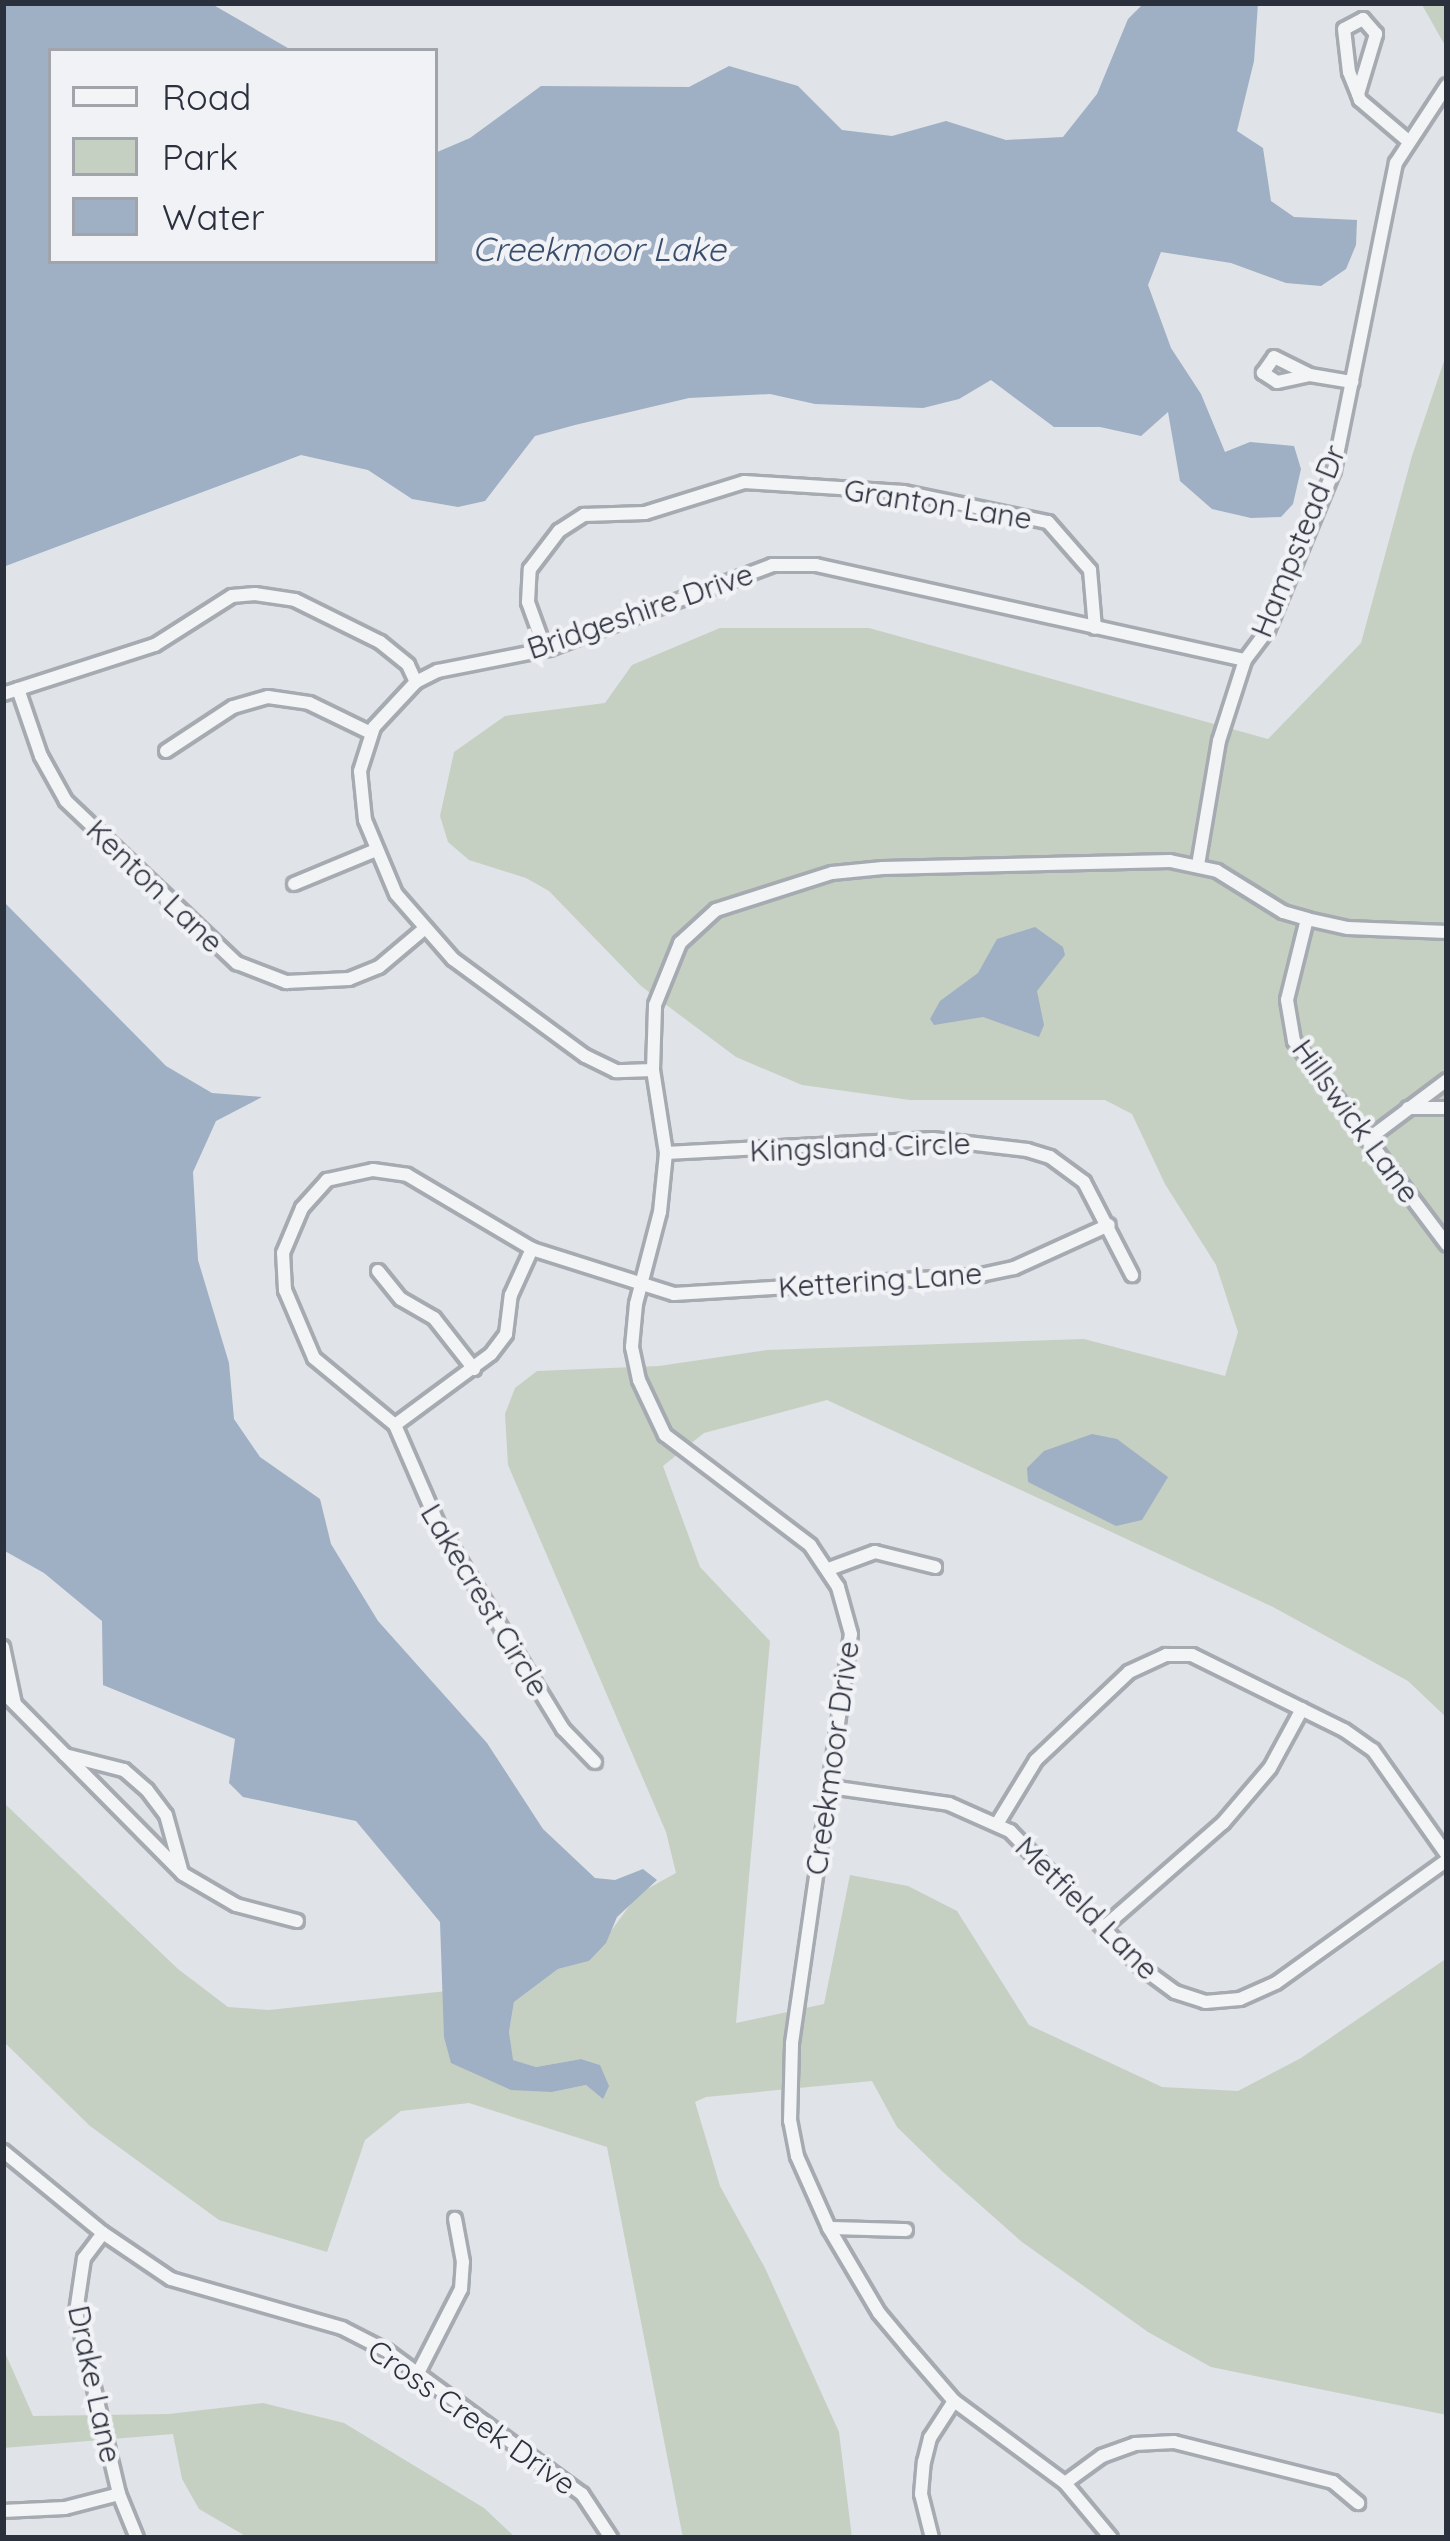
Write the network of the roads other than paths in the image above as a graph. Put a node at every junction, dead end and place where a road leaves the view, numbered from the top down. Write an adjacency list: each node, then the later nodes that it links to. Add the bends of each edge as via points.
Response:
1 (1447, 85): 3 (street, Hampstead Dr)
2 (1358, 94): 2 (street, via 1342,41 1344,28 1363,19 1376,34); 3 (street)
3 (1407, 140): 5 (street, Hampstead Dr, via 1389,189)
4 (1310, 375): 5 (street)
5 (1352, 382): 8 (street, Hampstead Dr, via 1334,470 1268,630)
6 (1095, 628): 7 (street, Bridgeshire Drive, via 816,566 772,565); 7 (street, Granton Lane, via 1090,570 1048,522 904,493 744,482 645,513 584,515 559,531 530,569 528,602); 8 (street, Bridgeshire Drive)
7 (545, 649): 9 (street, Bridgeshire Drive)
8 (1245, 660): 15 (street, Hampstead Dr, via 1219,741)
9 (416, 682): 10 (street, via 408,664 380,642 295,600 255,594 232,596 155,645); 12 (street, Bridgeshire Drive)
10 (18, 689): 11 (street); 18 (street, Kenton Lane, via 40,756 66,801 237,963 286,982 349,979 379,967)
11 (3, 694)
12 (371, 733): 13 (street, via 309,703 268,697 232,707); 14 (street, via 361,797)
13 (166, 751)
14 (376, 850): 16 (street); 18 (street)
15 (1198, 865): 17 (street, Creekmoor Drive); 20 (street, Creekmoor Drive, via 883,868 742,898 694,926 666,968 655,1005)
16 (294, 884)
17 (1307, 919): 19 (street, Creekmoor Drive); 24 (street, Hillswick Lane, via 1287,1000 1294,1041)
18 (423, 930): 20 (street, via 585,1056 616,1071)
19 (1447, 932)
20 (653, 1070): 25 (street, Creekmoor Drive)
21 (1447, 1080): 22 (street)
22 (1406, 1108): 23 (street); 24 (street)
23 (1447, 1108)
24 (1367, 1141): 27 (street, Hillswick Lane)
25 (666, 1153): 26 (street, Kingsland Circle, via 933,1139 1027,1150 1084,1182); 31 (street, Creekmoor Drive)
26 (1108, 1225): 30 (street, Kingsland Circle); 31 (street, Kettering Lane, via 981,1275 674,1294)
27 (1447, 1245)
28 (532, 1249): 31 (street, Lakecrest Circle); 32 (street, via 511,1295 506,1334); 33 (street, Lakecrest Circle, via 407,1175 373,1170 327,1180 302,1208 283,1253 285,1290 314,1358)
29 (379, 1271): 32 (street, via 401,1299 434,1318)
30 (1132, 1275)
31 (642, 1287): 35 (street, Creekmoor Drive, via 632,1347 665,1436 788,1526)
32 (475, 1369): 33 (street)
33 (394, 1424): 41 (street, Lakecrest Circle, via 438,1524 563,1729)
34 (935, 1567): 35 (street, via 874,1552)
35 (830, 1568): 42 (street, Creekmoor Drive, via 851,1634)
36 (3, 1647): 38 (street)
37 (3, 1693): 38 (street)
38 (16, 1706): 40 (street)
39 (1302, 1709): 43 (street, via 1192,1655 1144,1661 1036,1760); 44 (street, via 1372,1750); 47 (street, via 1270,1768 1223,1823)
40 (64, 1755): 45 (street); 45 (street, via 124,1770 147,1790 166,1815)
41 (596, 1762)
42 (830, 1787): 43 (street, Metfield Lane, via 949,1804); 50 (street, Creekmoor Drive, via 789,2077 797,2156)
43 (997, 1824): 47 (street, Metfield Lane)
44 (1447, 1857): 47 (street, Metfield Lane, via 1276,1983 1221,2003 1174,1992)
45 (183, 1874): 46 (street, via 236,1905)
46 (297, 1921)
47 (1104, 1928)
48 (3, 2151): 52 (street, Cross Creek Drive)
49 (455, 2219): 53 (street, via 461,2289)
50 (829, 2228): 51 (street); 54 (street, Creekmoor Drive, via 879,2312)
51 (906, 2230)
52 (103, 2233): 53 (street, Cross Creek Drive, via 171,2279 342,2328); 56 (street, Drake Lane, via 84,2258 76,2312)
53 (418, 2373): 60 (street, Cross Creek Drive, via 582,2494)
54 (954, 2402): 55 (street, Creekmoor Drive); 61 (street, via 924,2462 921,2494)
55 (1065, 2483): 57 (street, via 1102,2456 1174,2442 1334,2482); 62 (street, Creekmoor Drive)
56 (119, 2494): 58 (street, via 65,2508); 59 (street, Drake Lane)
57 (1358, 2504)
58 (3, 2511)
59 (137, 2538)
60 (611, 2538)
61 (932, 2538)
62 (1111, 2538)

